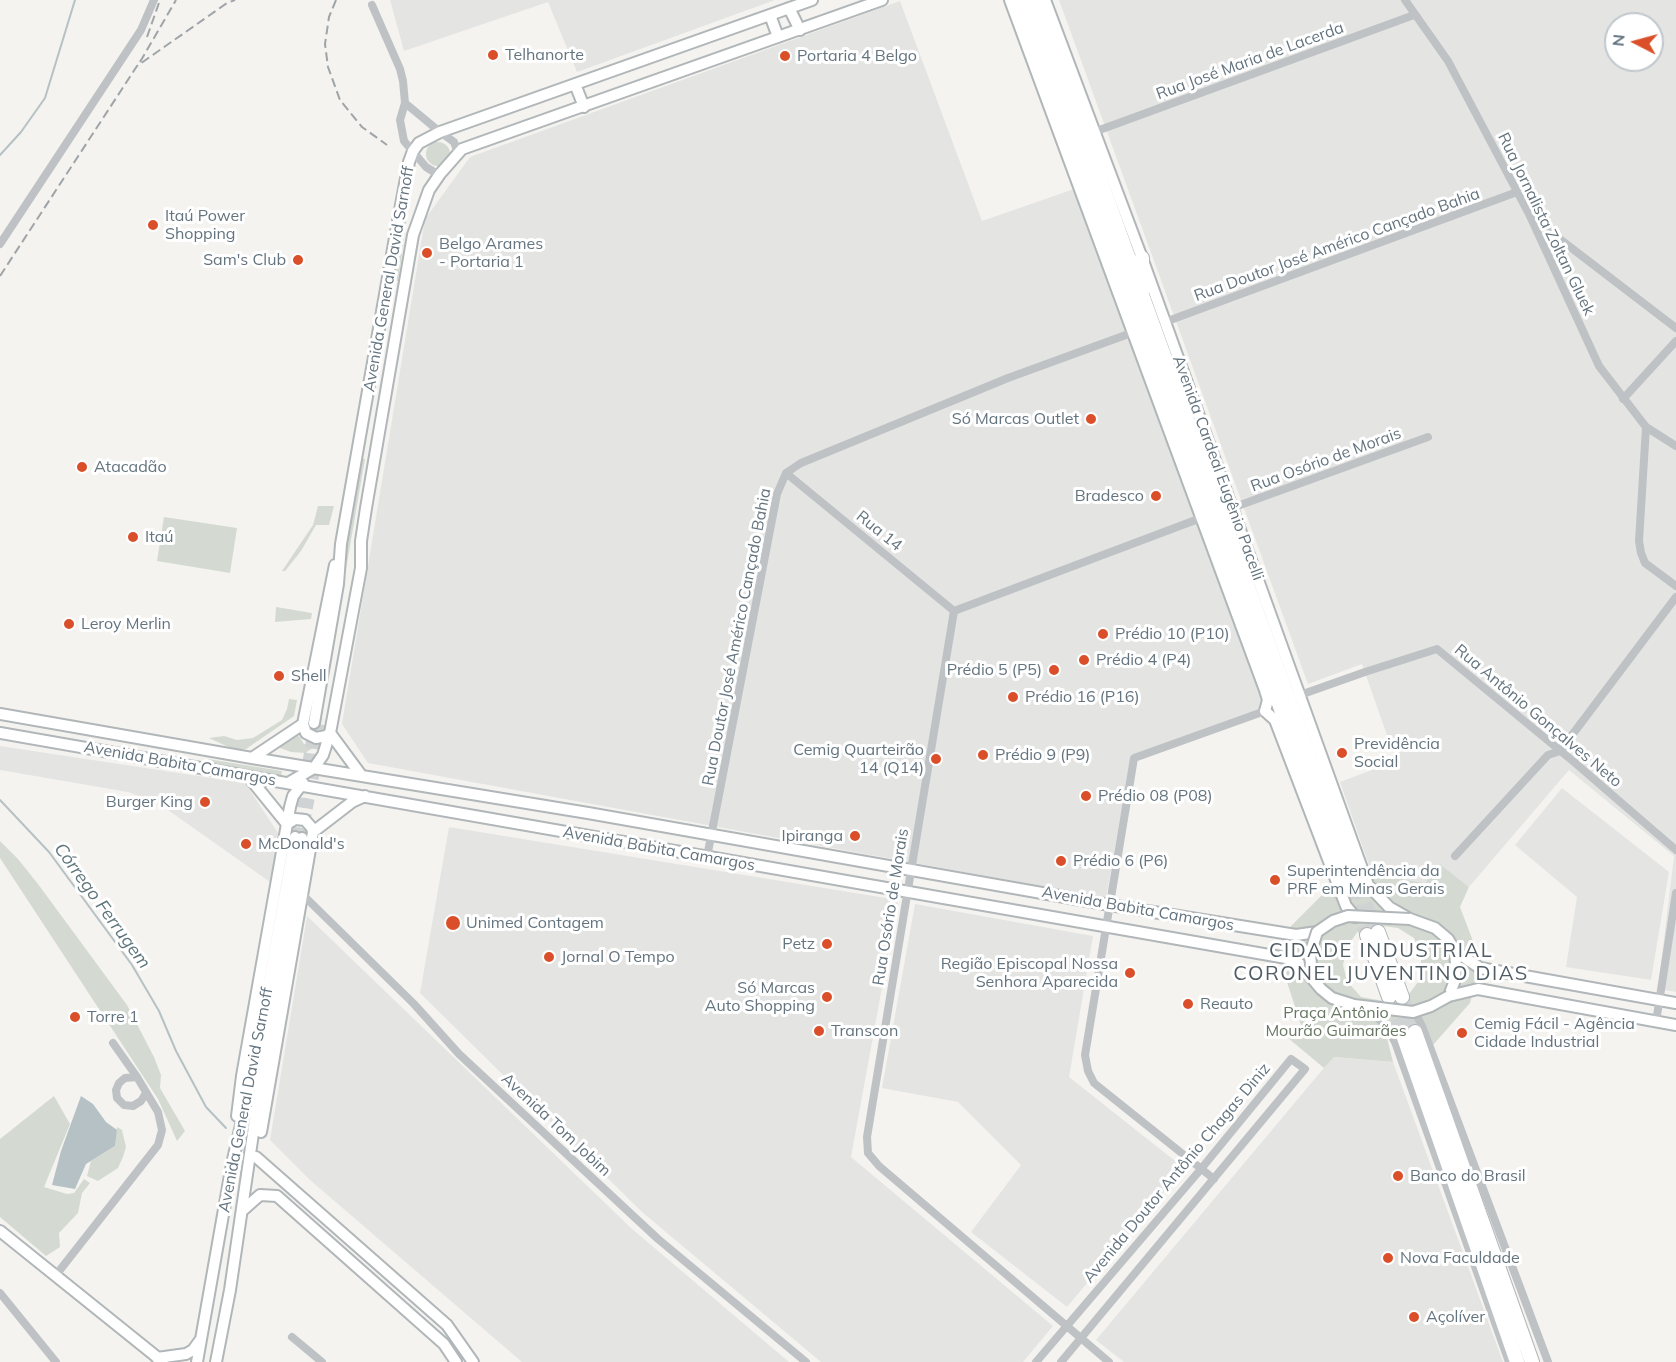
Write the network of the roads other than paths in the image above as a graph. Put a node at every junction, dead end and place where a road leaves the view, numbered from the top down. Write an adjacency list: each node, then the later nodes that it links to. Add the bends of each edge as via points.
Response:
1 (154, 0): 26 (street, via 141,30)
2 (812, 0): 10 (main road, Avenida General David Sarnoff)
3 (882, 0): 13 (main road, Avenida General David Sarnoff)
4 (1010, 0): 31 (main road, Avenida Cardeal Eugênio Pacelli)
5 (1022, 0): 24 (highway, Avenida Cardeal Eugênio Pacelli)
6 (1035, 0): 24 (highway, Avenida Cardeal Eugênio Pacelli)
7 (1045, 0): 19 (main road, Avenida Cardeal Eugênio Pacelli)
8 (1405, 0): 12 (street, Rua Jornalista Zoltan Gluek)
9 (372, 5): 16 (street, via 400,69)
10 (789, 8): 11 (main road, Avenida General David Sarnoff); 13 (main road)
11 (770, 15): 14 (main road); 15 (main road, Avenida General David Sarnoff)
12 (1414, 15): 19 (street, Rua José Maria de Lacerda); 23 (street, Rua Jornalista Zoltan Gluek, via 1448,61)
13 (800, 30): 14 (main road, Avenida General David Sarnoff)
14 (778, 38): 17 (main road, Avenida General David Sarnoff)
15 (575, 84): 17 (main road); 18 (main road, Avenida General David Sarnoff)
16 (405, 103): 18 (street); 20 (street, via 400,113 401,128 404,141)
17 (584, 106): 21 (main road, Avenida General David Sarnoff)
18 (440, 132): 20 (main road, Avenida General David Sarnoff, via 419,143); 21 (street, via 454,142)
19 (1094, 132): 27 (main road, Avenida Cardeal Eugênio Pacelli)
20 (413, 151): 22 (street, via 426,167); 48 (main road, Avenida General David Sarnoff, via 341,544 331,578)
21 (458, 153): 22 (main road, Avenida General David Sarnoff)
22 (440, 174): 41 (main road, Avenida General David Sarnoff, via 429,190 413,235)
23 (1517, 192): 25 (street, Rua Jornalista Zoltan Gluek); 29 (street, Rua Doutor José Américo Cançado Bahia)
24 (1102, 201): 28 (highway, Avenida Cardeal Eugênio Pacelli); 33 (highway, Avenida Cardeal Eugênio Pacelli)
25 (1530, 216): 30 (street); 34 (street, Rua Jornalista Zoltan Gluek, via 1599,366)
26 (0, 244)
27 (1142, 258): 29 (main road, Avenida Cardeal Eugênio Pacelli); 33 (highway)
28 (1125, 280): 31 (highway); 33 (highway, Avenida Cardeal Eugênio Pacelli, via 1351,886)
29 (1165, 322): 39 (main road, Avenida Cardeal Eugênio Pacelli)
30 (1676, 328)
31 (1134, 332): 38 (street, Rua Doutor José Américo Cançado Bahia, via 1008,378 801,463); 40 (main road, Avenida Cardeal Eugênio Pacelli)
32 (1676, 341): 34 (street)
33 (1164, 358)
34 (1623, 399): 35 (street, Rua Jornalista Zoltan Gluek)
35 (1646, 427): 37 (street, Rua Jornalista Zoltan Gluek); 42 (street, via 1641,553 1645,563)
36 (1428, 436): 39 (street, Rua Osório de Morais)
37 (1676, 446)
38 (786, 473): 44 (street, Rua 14); 64 (street, Rua Doutor José Américo Cançado Bahia, via 777,494)
39 (1233, 508): 45 (main road, Avenida Cardeal Eugênio Pacelli)
40 (1201, 518): 44 (street); 46 (main road, Avenida Cardeal Eugênio Pacelli, via 1265,690 1268,700)
41 (361, 541): 48 (main road, Avenida General David Sarnoff); 50 (main road, Avenida General David Sarnoff, via 361,568)
42 (1676, 586)
43 (1676, 597): 52 (street)
44 (954, 611): 68 (street, Rua Osório de Morais)
45 (1300, 695): 52 (street, Rua Antônio Gonçalves Neto, via 1437,650); 74 (main road, Avenida Cardeal Eugênio Pacelli, via 1368,885 1389,907)
46 (1264, 711): 72 (street, via 1134,758); 73 (main road, via 1275,720 1346,906)
47 (0, 714): 51 (main road, Avenida Babita Camargos)
48 (314, 722): 50 (main road, via 306,733 311,737 321,738); 54 (main road)
49 (0, 733): 53 (main road, Avenida Babita Camargos)
50 (330, 733): 55 (main road, Avenida General David Sarnoff); 57 (main road)
51 (145, 740): 53 (main road, via 147,753); 54 (main road, Avenida Babita Camargos)
52 (1560, 751): 65 (street, Rua Antônio Gonçalves Neto); 66 (street, via 1548,755)
53 (140, 758): 58 (main road, Avenida Babita Camargos)
54 (252, 758): 55 (main road, Avenida Babita Camargos)
55 (314, 768): 56 (main road, Avenida Babita Camargos); 59 (main road)
56 (328, 770): 57 (main road, Avenida Babita Camargos); 60 (main road)
57 (361, 775): 64 (main road, Avenida Babita Camargos)
58 (249, 776): 59 (main road, Avenida Babita Camargos); 62 (main road)
59 (288, 783): 60 (main road, Avenida Babita Camargos)
60 (300, 785): 61 (main road, Avenida Babita Camargos); 62 (main road, via 293,796)
61 (366, 796): 63 (main road); 67 (main road, Avenida Babita Camargos)
62 (287, 824): 63 (main road, via 295,819 305,820); 92 (main road, via 242,1076)
63 (313, 832): 71 (main road)
64 (712, 835): 67 (street, Rua Doutor José Américo Cançado Bahia); 68 (main road, Avenida Babita Camargos)
65 (1676, 850)
66 (1455, 856)
67 (707, 857): 69 (main road, Avenida Babita Camargos)
68 (911, 869): 69 (street, Rua Osório de Morais); 72 (main road, Avenida Babita Camargos)
69 (907, 891): 75 (main road, Avenida Babita Camargos); 100 (street, Rua Osório de Morais, via 867,1137 868,1153)
70 (1676, 893): 82 (street)
71 (302, 894): 91 (main road); 111 (street, Avenida Tom Jobim, via 459,1054 658,1239)
72 (1110, 905): 75 (street); 76 (main road, Avenida Babita Camargos, via 1296,935)
73 (1355, 917): 74 (main road, bridge); 76 (main road, bridge, via 1333,921)
74 (1410, 919): 78 (main road, via 1436,928)
75 (1106, 926): 79 (main road, Avenida Babita Camargos, via 1293,959); 93 (street, via 1085,1055 1088,1071 1094,1083)
76 (1317, 932): 79 (main road, bridge, via 1310,954)
77 (1372, 933): 81 (highway)
78 (1455, 951): 80 (main road, via 1455,980); 82 (main road, via 1481,969)
79 (1312, 976): 84 (main road, via 1332,998)
80 (1449, 996): 85 (main road, bridge); 86 (main road, via 1478,989)
81 (1396, 997)
82 (1659, 1000): 83 (main road); 86 (street)
83 (1676, 1003)
84 (1354, 1005): 85 (main road, bridge); 115 (street, via 1376,1016 1395,1042)
85 (1413, 1012): 118 (street, via 1422,1026)
86 (1656, 1022): 87 (main road)
87 (1676, 1025)
88 (113, 1043): 89 (street)
89 (137, 1077): 90 (street); 90 (street, via 119,1083 117,1098 124,1105 133,1106)
90 (146, 1093): 98 (street, via 158,1112 162,1130 158,1145)
91 (256, 1157): 95 (main road); 110 (main road, via 447,1325)
92 (232, 1164): 95 (main road, Avenida General David Sarnoff, via 299,838); 101 (main road, Avenida General David Sarnoff)
93 (1201, 1168): 94 (street); 94 (street, Avenida Doutor Antônio Chagas Diniz, via 1291,1059 1305,1069); 100 (street, Avenida Doutor Antônio Chagas Diniz)
94 (1214, 1179): 103 (street, Avenida Doutor Antônio Chagas Diniz)
95 (246, 1187): 96 (main road, Avenida General David Sarnoff)
96 (243, 1210): 107 (main road, Avenida General David Sarnoff); 109 (main road, via 260,1195 278,1196 444,1344)
97 (0, 1231): 98 (main road)
98 (56, 1275): 104 (main road)
99 (0, 1293): 105 (street)
100 (1066, 1325): 103 (street, Rua Osório de Morais); 112 (street, Avenida Doutor Antônio Chagas Diniz)
101 (202, 1336): 104 (main road, via 186,1354); 106 (main road, Avenida General David Sarnoff)
102 (292, 1337): 108 (street)
103 (1081, 1338): 113 (street, Avenida Doutor Antônio Chagas Diniz); 114 (street, Rua Osório de Morais)
104 (160, 1361)
105 (56, 1362)
106 (197, 1362)
107 (216, 1362)
108 (322, 1362)
109 (456, 1362)
110 (473, 1362)
111 (806, 1362)
112 (1036, 1362)
113 (1061, 1362)
114 (1109, 1362)
115 (1509, 1362)
116 (1517, 1362): 117 (highway, via 1409,1034)
117 (1533, 1362)
118 (1548, 1362)

